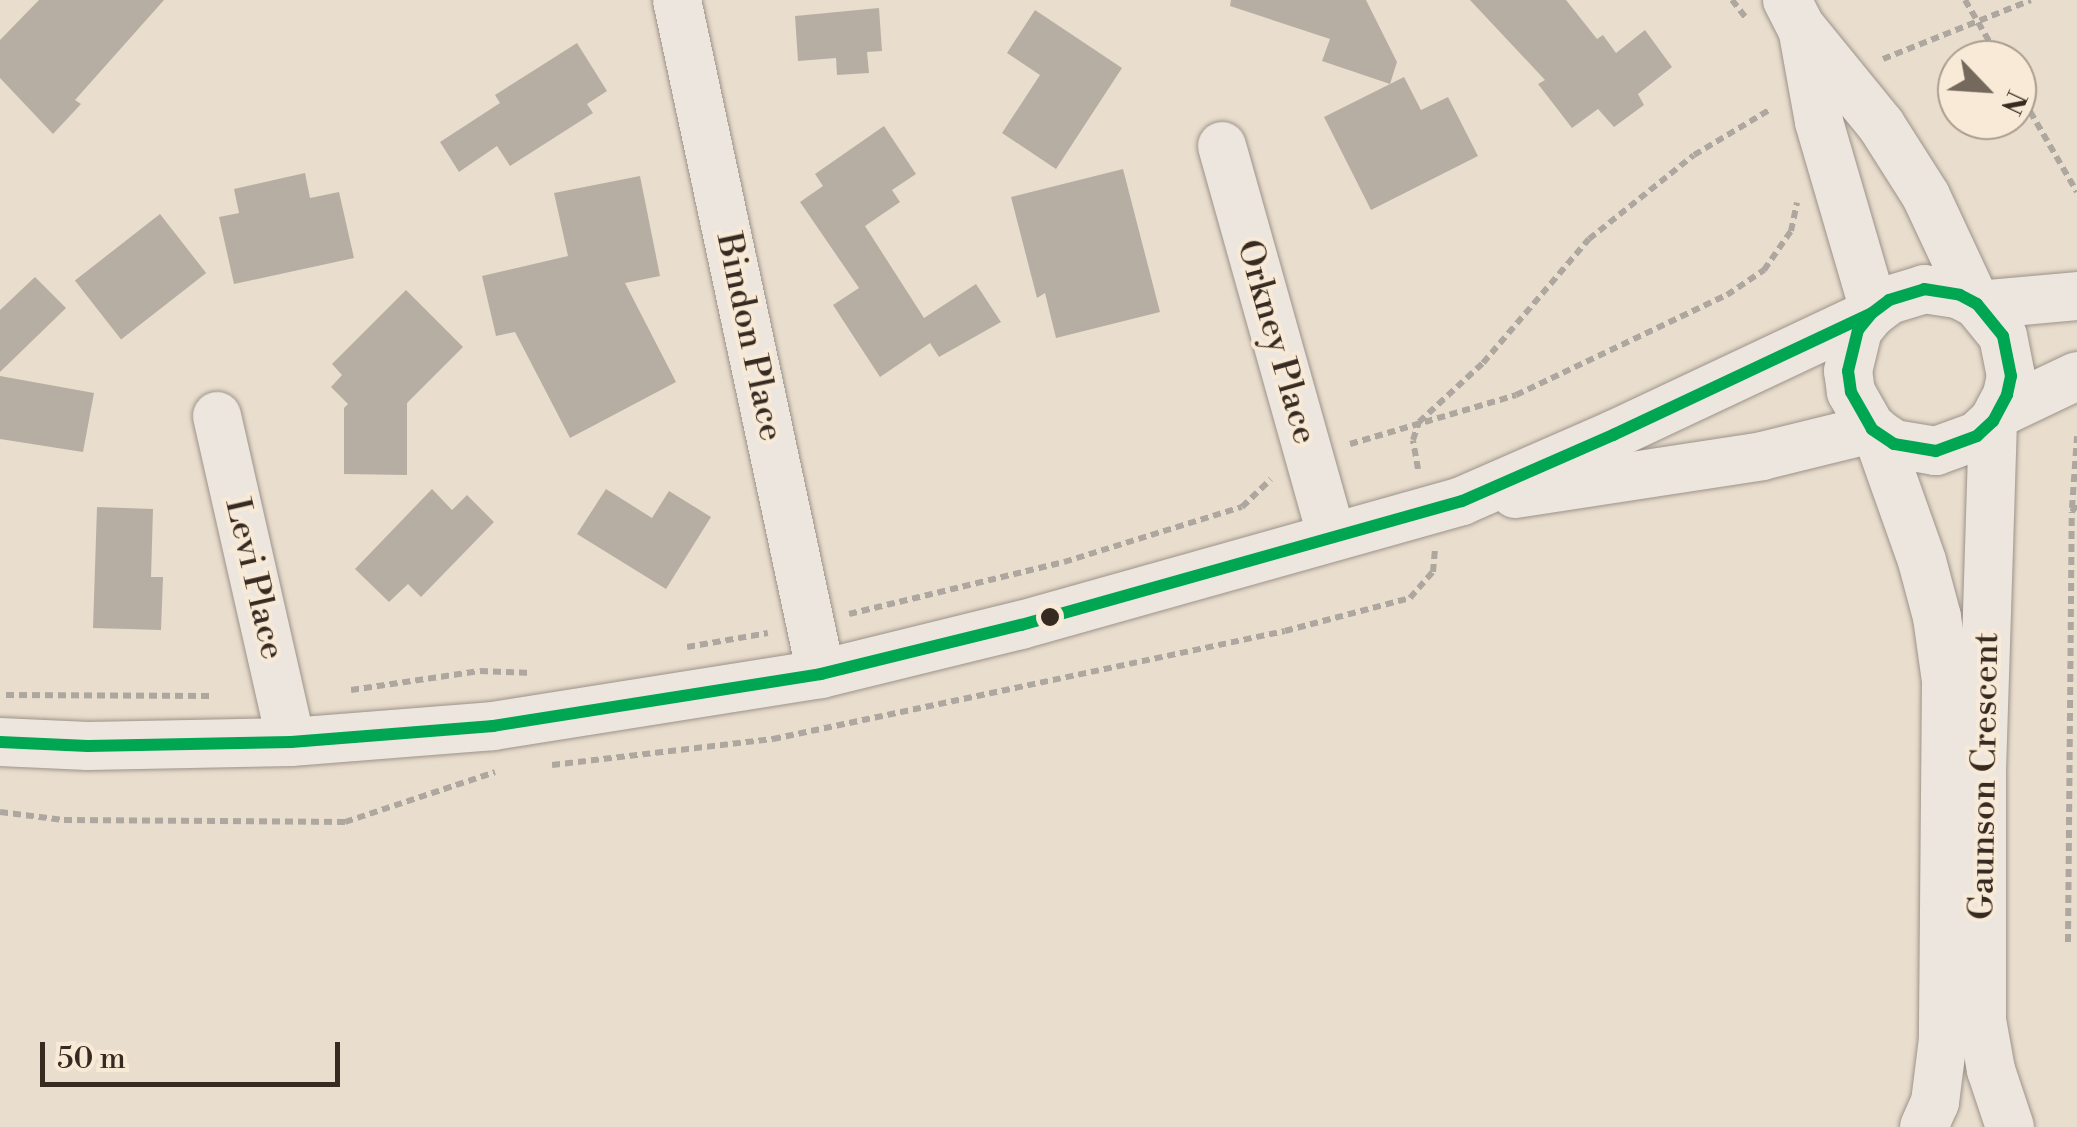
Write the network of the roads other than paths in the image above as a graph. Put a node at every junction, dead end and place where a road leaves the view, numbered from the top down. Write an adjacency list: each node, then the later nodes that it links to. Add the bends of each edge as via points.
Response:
1 (677, 0): 13 (street, Bindon Place)
2 (1780, 18): 5 (street, via 1881,125 1926,196); 6 (street, via 1820,122)
3 (1222, 146): 12 (street, Orkney Place)
4 (2077, 296): 5 (street)
5 (1977, 304): 6 (street, via 1924,289); 9 (street, via 1993,319 2010,356 2007,395)
6 (1873, 312): 10 (street, via 1854,340 1848,371 1851,392); 11 (street, via 1613,436)
7 (2077, 376): 9 (street)
8 (217, 416): 15 (street, Levi Place)
9 (1996, 417): 10 (street, via 1977,436 1936,452 1915,450); 17 (street, Gaunson Crescent, via 1982,772 1982,1020)
10 (1874, 430): 11 (street, via 1762,456); 16 (street, Gaunson Crescent, via 1932,598 1946,681 1943,1039 1935,1102)
11 (1443, 506): 12 (street)
12 (1332, 537): 13 (street)
13 (821, 674): 15 (street, via 493,726)
14 (0, 742): 15 (street)
15 (290, 742)
16 (1924, 1127)
17 (2010, 1127)

